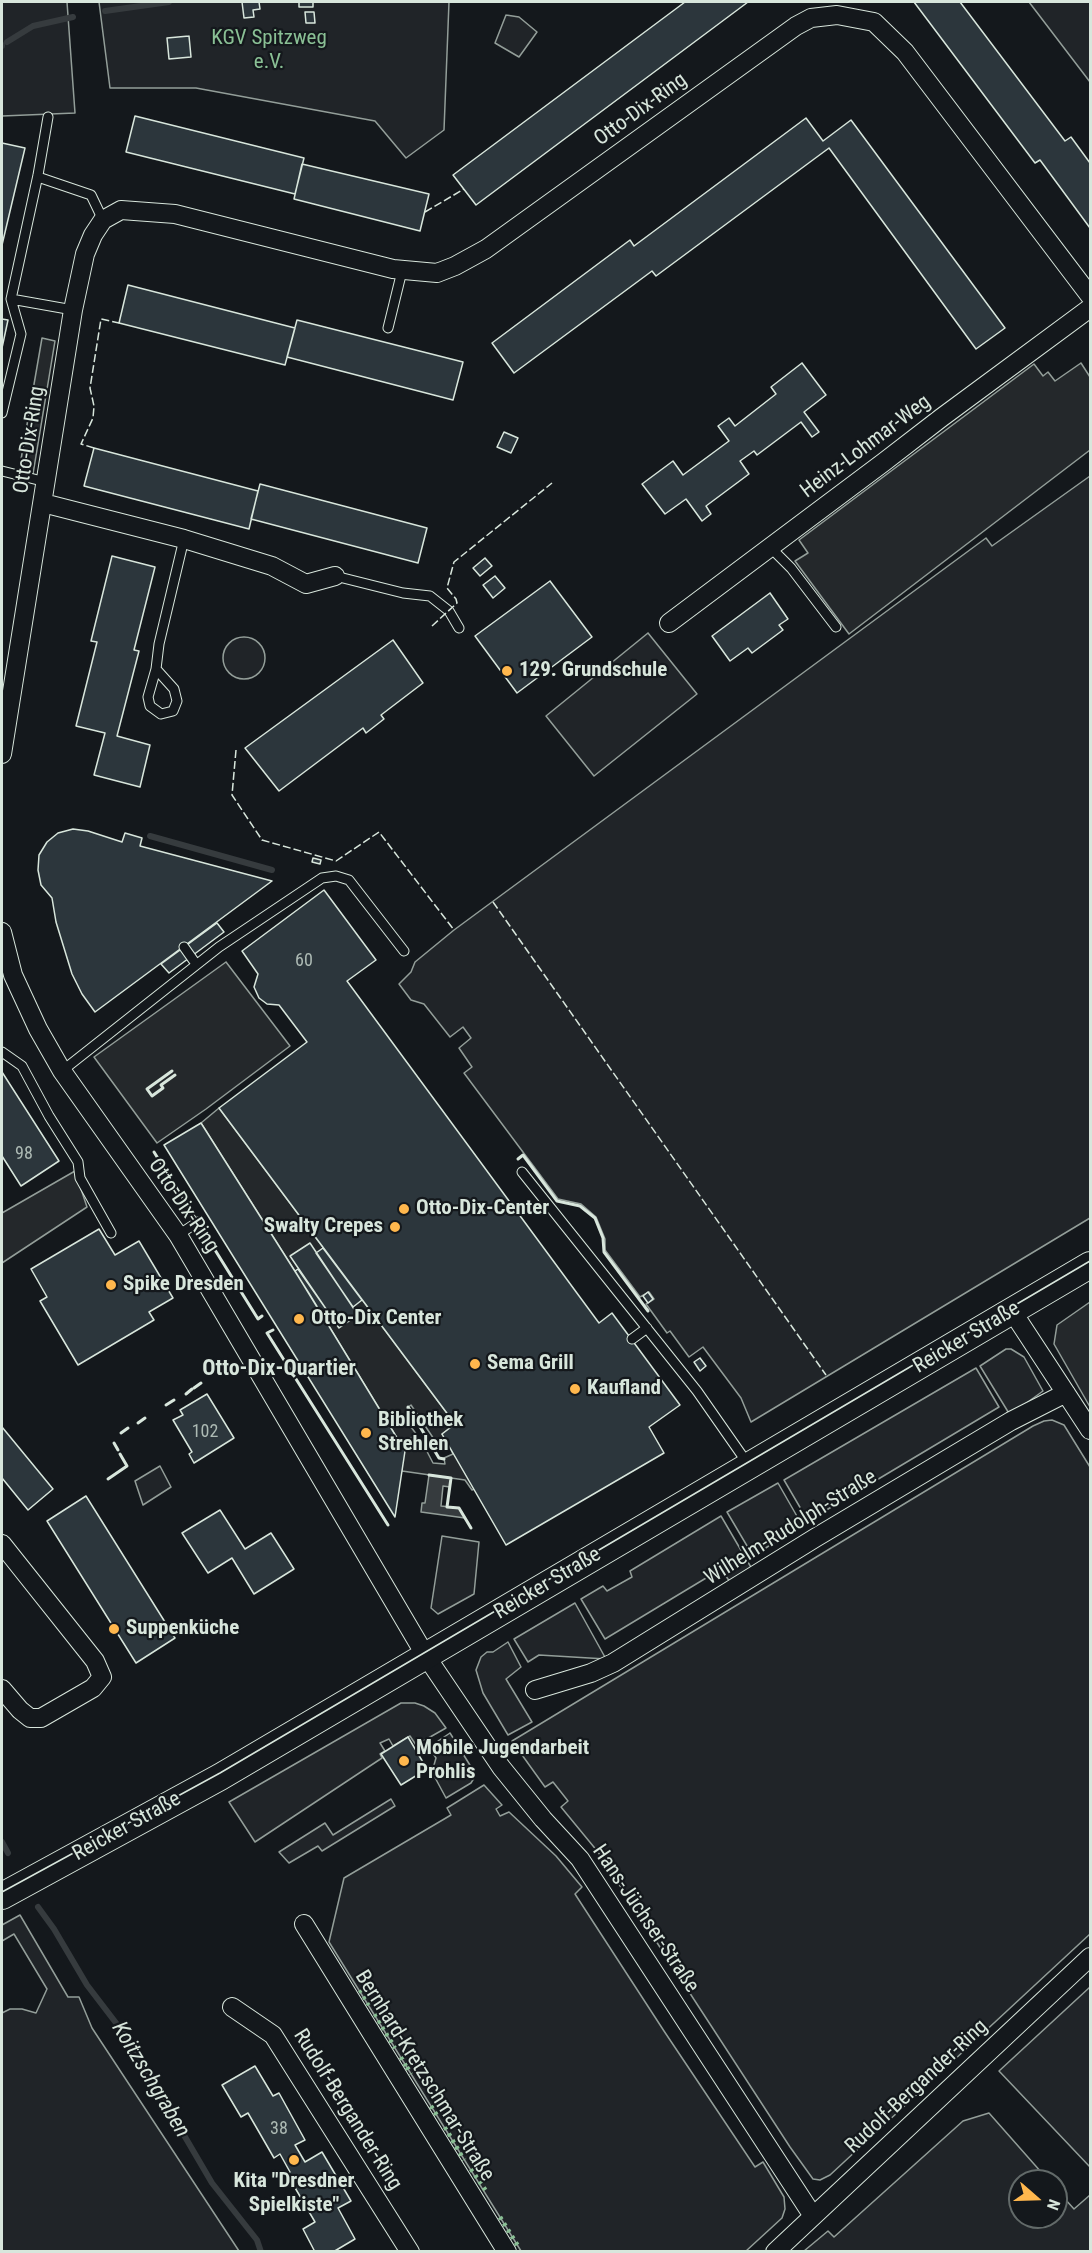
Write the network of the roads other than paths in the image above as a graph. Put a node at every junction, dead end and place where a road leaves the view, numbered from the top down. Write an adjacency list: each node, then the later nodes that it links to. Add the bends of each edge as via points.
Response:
1 (48, 117): 2 (lane, Otto-Dix-Ring)
2 (38, 177): 3 (lane, via 91,195); 6 (lane, Otto-Dix-Ring)
3 (103, 220): 4 (street, Otto-Dix-Ring, via 128,209 175,214); 8 (street, Otto-Dix-Ring, via 86,254)
4 (402, 271): 5 (street, Otto-Dix-Ring, via 437,273 486,249 796,26 811,18 837,15 874,22 904,52); 9 (lane)
5 (1090, 296)
6 (11, 299): 8 (lane); 10 (lane, Otto-Dix-Ring, via 21,334)
7 (1090, 308): 15 (street, Heinz-Lohmar-Weg)
8 (73, 310): 12 (street, Otto-Dix-Ring)
9 (388, 328)
10 (2, 412)
11 (2, 471): 12 (lane)
12 (46, 482): 13 (street, Otto-Dix-Ring)
13 (43, 503): 14 (street); 21 (street, Otto-Dix-Ring)
14 (184, 538): 16 (street, via 272,566 306,584); 20 (lane)
15 (770, 547): 17 (street, Heinz-Lohmar-Weg); 18 (lane)
16 (335, 576): 19 (lane, via 430,596 449,611)
17 (669, 623)
18 (836, 627)
19 (459, 628)
20 (156, 669): 20 (lane, via 174,689 177,701 173,711 161,714 150,706 148,697)
21 (7, 692): 22 (street, Otto-Dix-Ring)
22 (2, 754)
23 (2, 932): 28 (street, Otto-Dix-Ring, via 13,975)
24 (184, 947): 26 (lane)
25 (404, 951): 26 (lane, via 350,880 336,876 322,878)
26 (196, 964): 28 (lane)
27 (2, 1052): 31 (lane, via 22,1066 78,1162 80,1178)
28 (62, 1071): 32 (street, Otto-Dix-Ring)
29 (522, 1172): 35 (lane)
30 (198, 1222): 32 (lane)
31 (111, 1233)
32 (178, 1235): 41 (street, Otto-Dix-Ring)
33 (1090, 1265): 34 (street, Reicker Straße)
34 (1012, 1311): 37 (street); 39 (street, Reicker Straße)
35 (647, 1328): 36 (lane); 39 (lane)
36 (632, 1339)
37 (1066, 1393): 38 (street); 43 (street, Wilhelm-Rudolph-Straße, via 1011,1421 613,1663)
38 (1090, 1430)
39 (750, 1466): 41 (street, Reicker Straße)
40 (2, 1544): 42 (street, via 95,1661 102,1677 93,1688 41,1718 30,1718)
41 (427, 1656): 44 (street, Reicker Straße, via 220,1777); 48 (street, Hans-Jüchser-Straße, via 501,1767 580,1859)
42 (2, 1689)
43 (535, 1690)
44 (2, 1896)
45 (304, 1924): 50 (street, Bernhard-Kretzschmar-Straße)
46 (1090, 1956): 48 (street, Rudolf-Bergander-Ring)
47 (232, 2007): 49 (street, Rudolf-Bergander-Ring, via 273,2035)
48 (813, 2216): 51 (street, Rudolf-Bergander-Ring)
49 (410, 2252)
50 (507, 2252)
51 (775, 2252)

